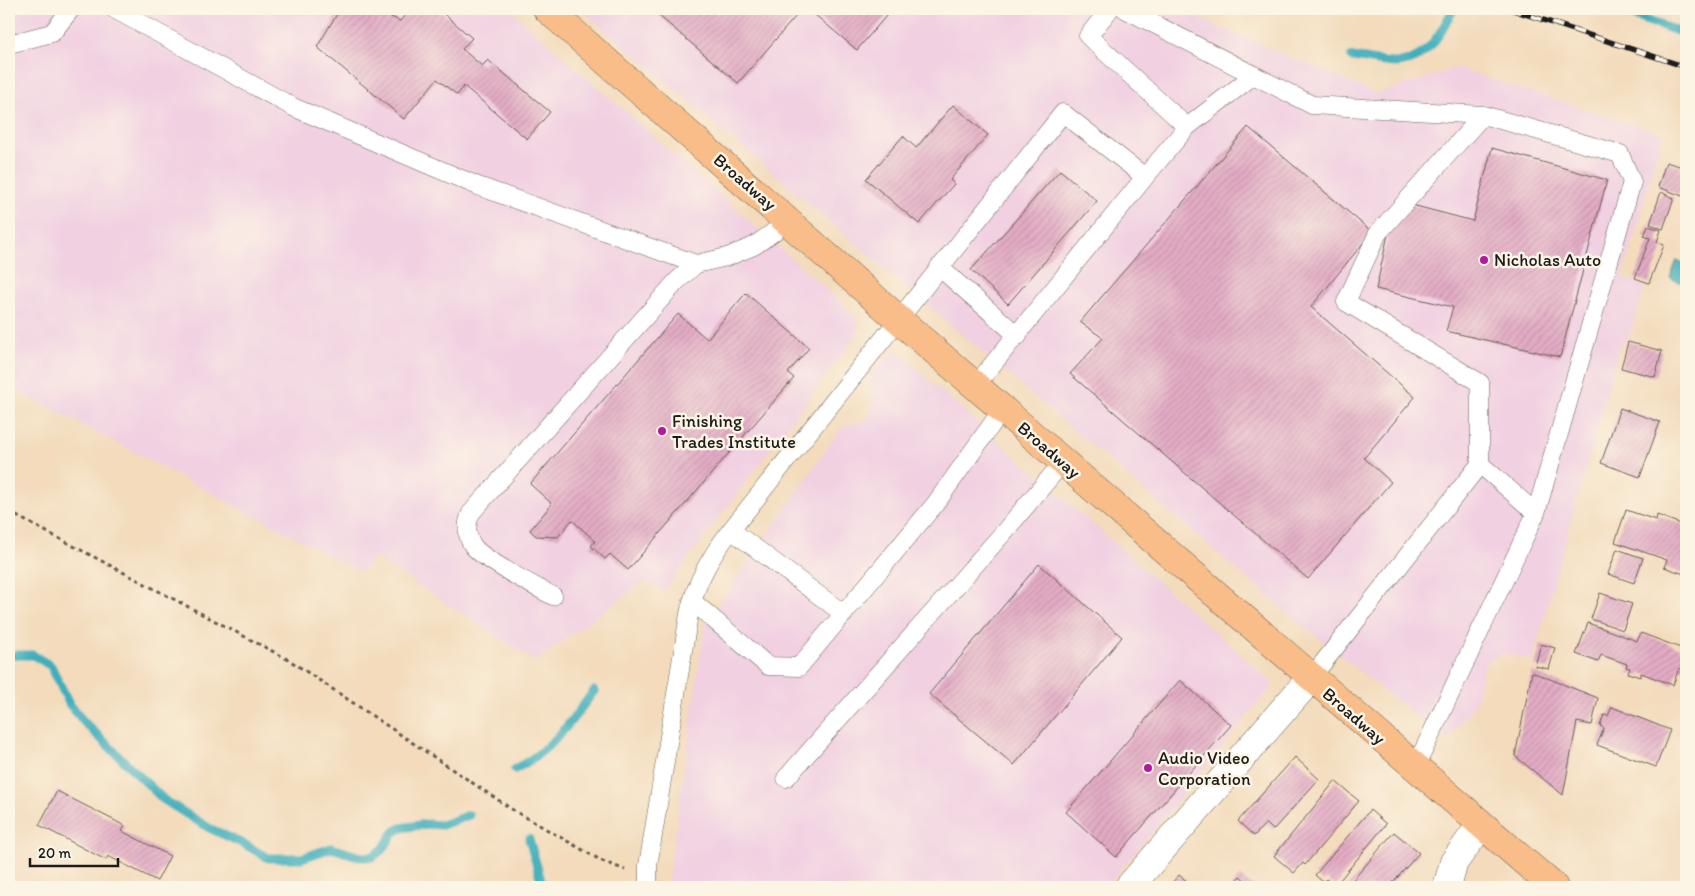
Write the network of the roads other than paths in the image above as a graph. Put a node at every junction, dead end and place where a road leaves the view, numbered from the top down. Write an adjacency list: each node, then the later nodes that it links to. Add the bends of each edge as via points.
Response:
1 (71, 9): 6 (lane, via 52,33)
2 (114, 9): 12 (lane, via 293,107 478,186)
3 (547, 9): 11 (main road, Broadway)
4 (1110, 9): 9 (lane, via 1088,36)
5 (1125, 9): 7 (lane)
6 (9, 44)
7 (1254, 75): 8 (lane, via 1312,105); 9 (lane)
8 (1483, 115): 19 (lane, via 1378,233 1346,302 1480,383); 20 (lane, via 1620,154 1632,182)
9 (1187, 126): 10 (lane)
10 (1145, 177): 13 (lane, via 1062,113); 15 (lane)
11 (788, 221): 12 (lane, via 754,246 727,257); 14 (main road, Broadway)
12 (696, 264): 22 (lane, via 650,311 468,519 467,533 476,550)
13 (939, 267): 14 (lane); 15 (lane)
14 (897, 318): 16 (main road, Broadway); 21 (lane)
15 (1018, 336): 16 (lane)
16 (976, 386): 17 (main road, Broadway)
17 (1002, 410): 18 (main road, Broadway); 24 (lane, via 936,503)
18 (1063, 462): 25 (main road, Broadway); 27 (lane)
19 (1480, 464): 20 (lane); 25 (lane)
20 (1536, 513): 26 (lane)
21 (731, 530): 23 (lane, via 706,564); 24 (lane)
22 (553, 596)
23 (692, 601): 24 (lane, via 768,666 799,667); 29 (lane)
24 (844, 614)
25 (1311, 678): 26 (main road, Broadway); 30 (street)
26 (1414, 768): 28 (main road, Broadway)
27 (786, 778)
28 (1481, 825): 31 (street, via 1454,862); 32 (main road, Broadway)
29 (647, 881)
30 (1129, 887)
31 (1447, 887)
32 (1554, 887)

